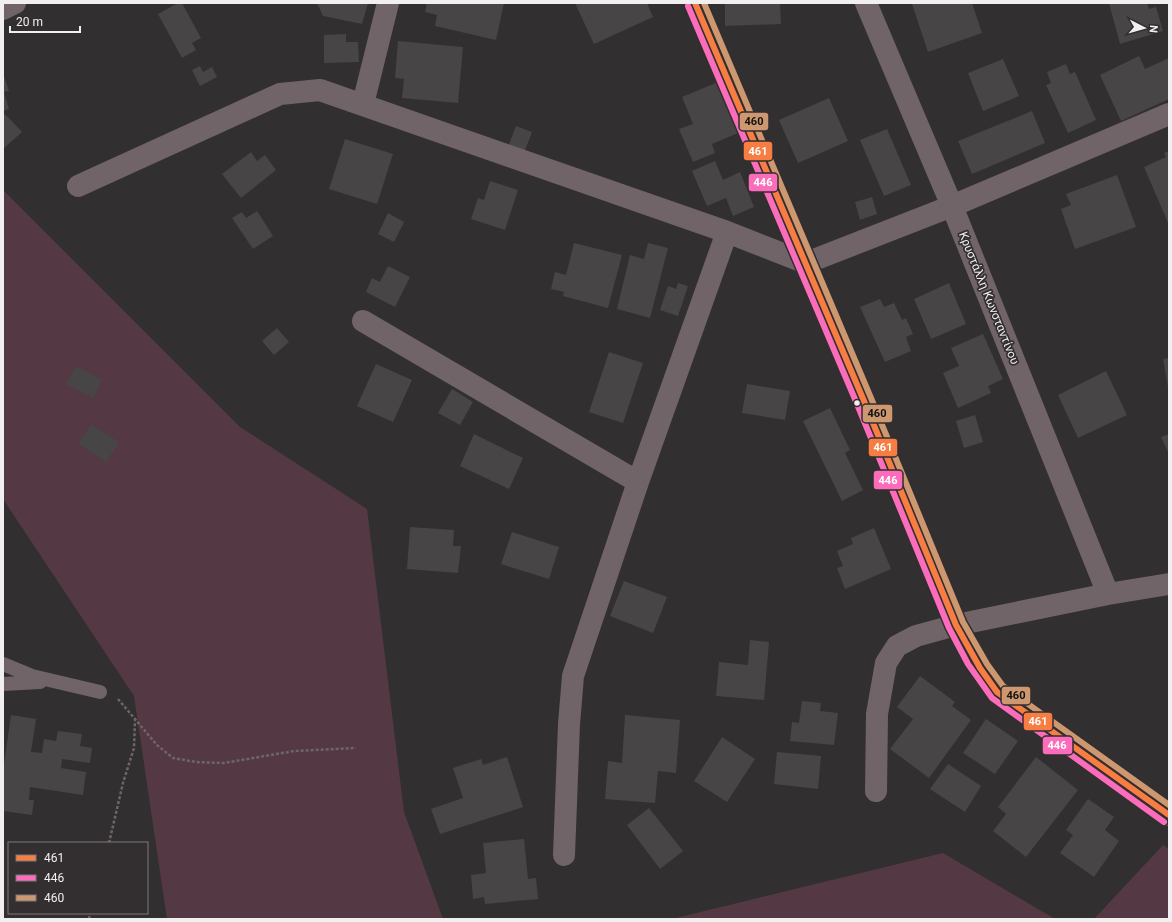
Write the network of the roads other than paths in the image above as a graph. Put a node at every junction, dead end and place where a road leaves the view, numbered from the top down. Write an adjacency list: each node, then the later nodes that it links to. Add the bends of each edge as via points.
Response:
1 (16, 3): 5 (street)
2 (388, 3): 6 (street)
3 (695, 3): 11 (main road)
4 (866, 3): 9 (street, Κρυστάλλη Κωνσταντίνου)
5 (3, 9)
6 (363, 104): 8 (street, via 320,90 280,94); 10 (street)
7 (1169, 114): 9 (street)
8 (78, 186)
9 (952, 206): 11 (street); 15 (street, Κρυστάλλη Κωνσταντίνου)
10 (727, 232): 11 (street); 13 (street)
11 (806, 263): 16 (main road)
12 (363, 321): 13 (street)
13 (638, 482): 23 (street, via 573,676)
14 (1169, 584): 15 (street)
15 (1108, 594): 16 (street)
16 (956, 625): 21 (street, via 909,639 897,646 886,663 877,714); 22 (main road, via 986,679 997,692)
17 (3, 664): 18 (lane, via 32,676)
18 (53, 681): 19 (lane); 20 (lane)
19 (3, 684)
20 (100, 692)
21 (876, 791)
22 (1169, 815)
23 (564, 855)

